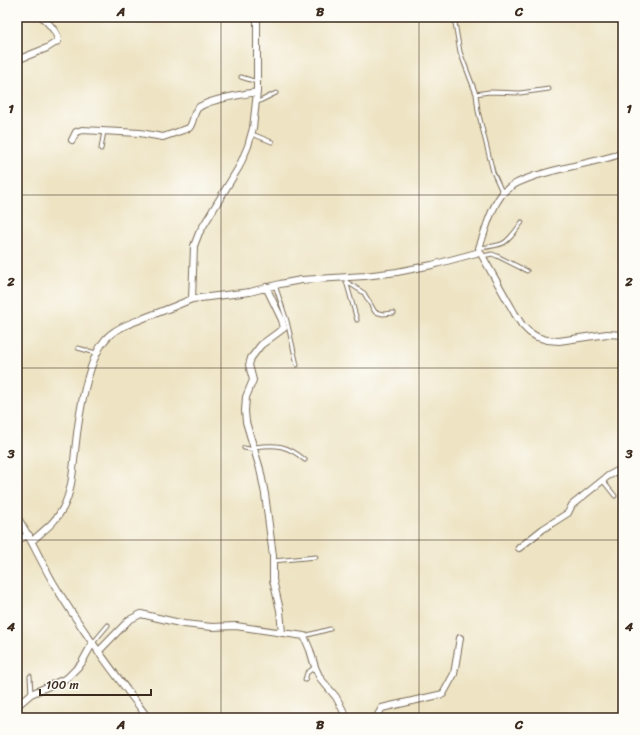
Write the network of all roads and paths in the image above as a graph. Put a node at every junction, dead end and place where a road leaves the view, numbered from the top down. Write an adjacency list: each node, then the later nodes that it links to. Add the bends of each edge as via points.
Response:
1 (42, 17): 4 (street, via 53,29 58,41)
2 (257, 17): 6 (street)
3 (454, 17): 10 (lane, via 460,52)
4 (17, 60)
5 (241, 77): 6 (lane)
6 (257, 82): 8 (street)
7 (549, 89): 10 (lane, via 520,93)
8 (257, 92): 11 (street); 12 (street, via 203,105 195,112 188,128 166,136)
9 (276, 93): 11 (lane)
10 (476, 94): 18 (lane, via 493,172)
11 (256, 102): 13 (street)
12 (104, 131): 14 (street, via 79,131); 16 (lane)
13 (252, 134): 15 (lane); 25 (street, via 239,166 199,233 194,246)
14 (72, 140)
15 (272, 142)
16 (101, 149)
17 (621, 155): 18 (street, via 536,176 516,184)
18 (502, 194): 20 (street, via 488,220)
19 (522, 222): 20 (lane, via 505,244)
20 (480, 252): 21 (lane, via 497,256); 22 (street, via 397,272); 28 (street, via 522,326 537,337 559,341 607,334)
21 (526, 271)
22 (346, 280): 23 (street, via 301,280); 26 (lane, via 364,293 375,312); 27 (lane)
23 (275, 285): 24 (street); 31 (lane, via 287,321)
24 (266, 288): 25 (street); 33 (street, via 284,328 261,345 249,365 253,380 246,397 245,411)
25 (192, 299): 30 (street, via 122,326 110,334)
26 (394, 313)
27 (357, 320)
28 (623, 335)
29 (78, 348): 30 (lane)
30 (96, 353): 41 (street, via 88,378 67,498 52,524)
31 (297, 365)
32 (244, 448): 33 (lane)
33 (254, 448): 34 (lane, via 270,445 286,447); 44 (street, via 265,494)
34 (306, 460)
35 (623, 468): 36 (street)
36 (603, 481): 37 (lane); 42 (street, via 572,506 565,516)
37 (615, 496)
38 (17, 517): 39 (street)
39 (29, 535): 40 (street); 41 (street)
40 (17, 540)
41 (32, 542): 50 (street, via 53,583)
42 (519, 548)
43 (316, 557): 44 (lane)
44 (273, 561): 47 (street, via 273,580)
45 (108, 625): 50 (lane)
46 (330, 629): 48 (lane)
47 (282, 633): 48 (street); 51 (street, via 236,626 184,624 141,614 129,620)
48 (304, 636): 52 (street)
49 (460, 638): 59 (street, via 454,674 444,694 382,708)
50 (92, 644): 51 (street); 55 (street, via 80,664 67,678)
51 (98, 652): 58 (street)
52 (315, 667): 54 (lane, via 307,673); 57 (street, via 320,678 336,697)
53 (30, 676): 55 (lane)
54 (305, 680)
55 (31, 694): 56 (street)
56 (17, 706)
57 (346, 717)
58 (148, 718)
59 (376, 718)

